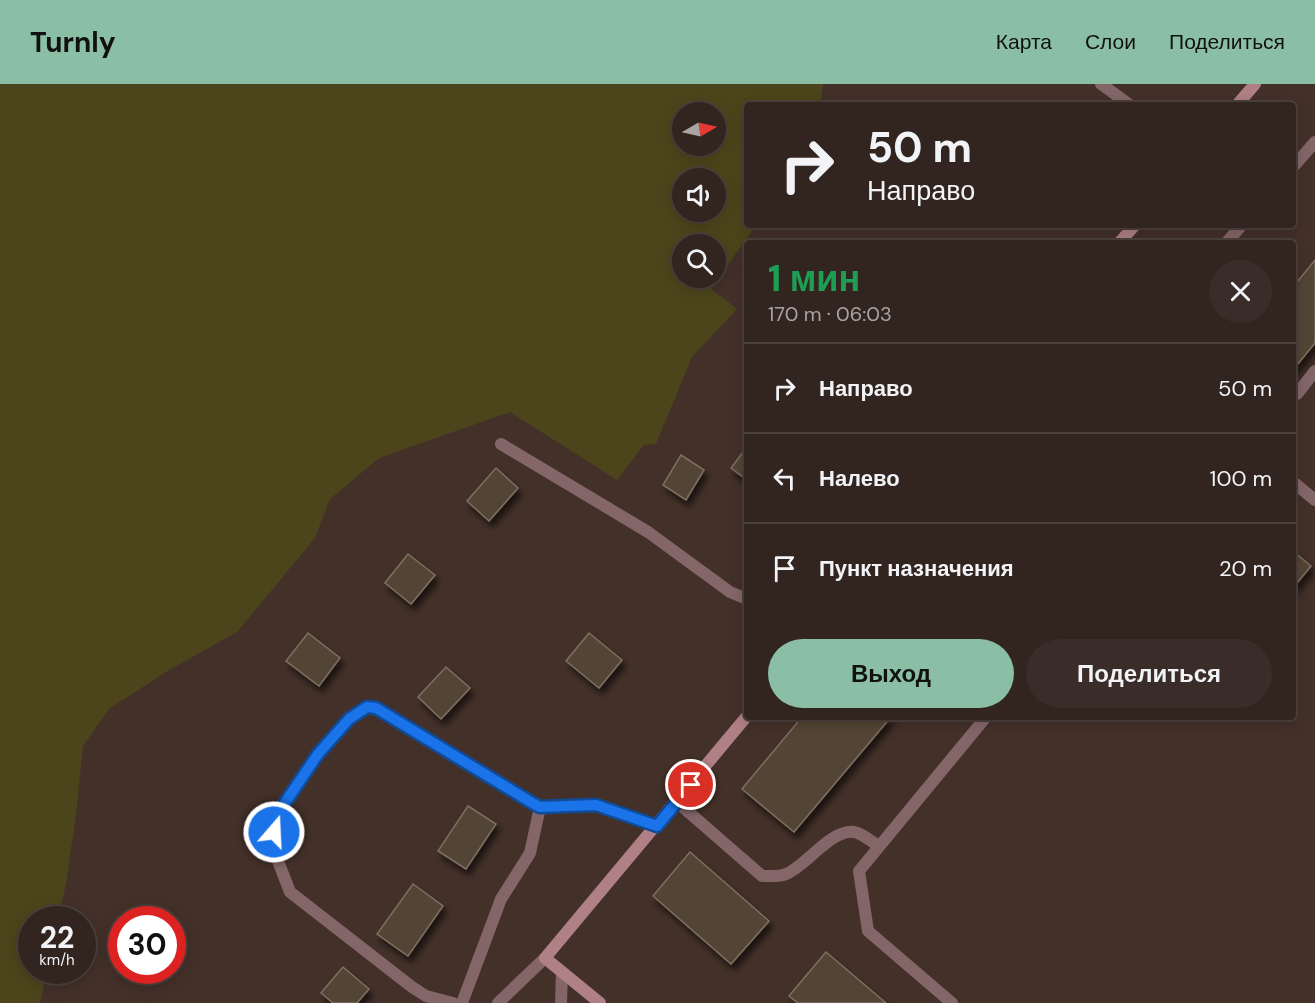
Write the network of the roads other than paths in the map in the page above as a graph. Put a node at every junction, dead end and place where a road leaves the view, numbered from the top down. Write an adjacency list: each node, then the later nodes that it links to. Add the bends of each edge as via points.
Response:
1 (1101, 84): 3 (street)
2 (1255, 84): 4 (street)
3 (1126, 102)
4 (1240, 102)
5 (1315, 142): 6 (street)
6 (1296, 164)
7 (1132, 228): 9 (street)
8 (1239, 228): 10 (street)
9 (1122, 240)
10 (1229, 240)
11 (1315, 371): 12 (street)
12 (1297, 394)
13 (501, 444): 16 (street, via 648,532 730,592)
14 (1296, 484): 15 (street)
15 (1315, 500)
16 (744, 598)
17 (744, 720): 19 (street)
18 (984, 720): 22 (street)
19 (676, 802): 21 (street); 22 (street, via 762,876 787,874 848,832 856,832)
20 (540, 807): 21 (street, via 596,805); 25 (street, via 376,708 367,707 349,719 318,754 276,816 273,848 290,892); 27 (street, via 530,853 501,899)
21 (657, 826): 23 (street)
22 (879, 846): 31 (street, via 859,871 868,931)
23 (545, 958): 24 (street); 28 (street)
24 (562, 972): 29 (street); 30 (street)
25 (422, 1000): 26 (street)
26 (453, 1003)
27 (462, 1003)
28 (498, 1003)
29 (561, 1003)
30 (600, 1003)
31 (952, 1003)

